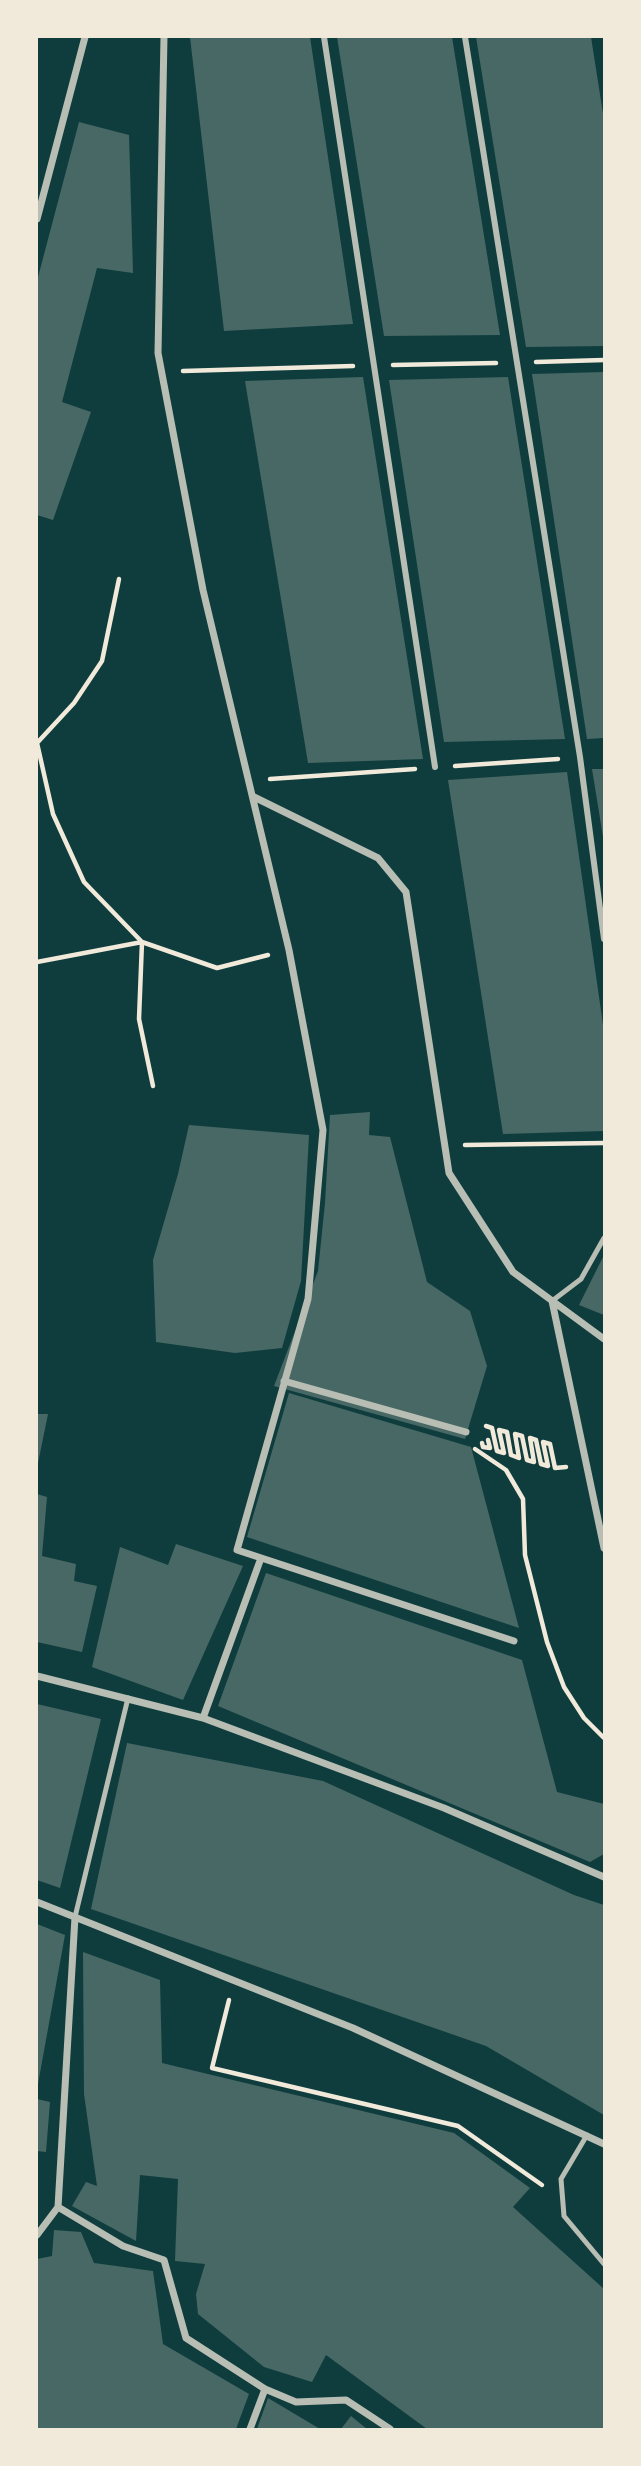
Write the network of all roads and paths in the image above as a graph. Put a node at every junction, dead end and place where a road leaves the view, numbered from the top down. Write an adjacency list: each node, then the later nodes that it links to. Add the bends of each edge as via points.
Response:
1 (85, 37): 5 (street)
2 (164, 37): 9 (street, via 158,353 204,590)
3 (324, 37): 8 (street)
4 (465, 37): 10 (street, via 578,744)
5 (37, 219)
6 (119, 579): 7 (path, via 102,661 74,703)
7 (37, 741): 11 (path, via 53,814 84,882)
8 (435, 767)
9 (254, 797): 12 (street); 16 (street, via 378,858 406,892)
10 (604, 939)
11 (142, 942): 12 (path, via 217,968); 13 (path); 14 (path, via 139,1019)
12 (289, 950): 20 (street, via 324,1130 309,1299)
13 (37, 961)
14 (153, 1086)
15 (604, 1143): 16 (path)
16 (444, 1145): 18 (street, via 449,1173 513,1272)
17 (604, 1238): 18 (lane, via 582,1279)
18 (552, 1301): 19 (street); 22 (street)
19 (604, 1339)
20 (284, 1381): 21 (street); 24 (street, via 237,1550)
21 (466, 1432): 22 (path, via 470,1433 473,1423 478,1424 483,1447 490,1448 485,1426 492,1428 497,1451 504,1453 499,1430 507,1432 511,1455 519,1458 515,1434 522,1436 527,1460 534,1462 530,1438 536,1440 541,1464 548,1466 543,1442 550,1444 555,1468); 29 (path, via 473,1448 506,1470 523,1499 525,1555 547,1642 564,1687)
22 (586, 1465): 23 (street)
23 (604, 1548)
24 (261, 1558): 25 (street); 28 (street)
25 (514, 1641)
26 (37, 1676): 27 (street)
27 (128, 1698): 28 (street); 32 (lane)
28 (203, 1718): 30 (street, via 444,1808)
29 (604, 1738)
30 (604, 1877)
31 (37, 1902): 32 (street)
32 (75, 1917): 33 (street); 37 (street)
33 (234, 1980): 34 (street, via 353,2028); 36 (path, via 212,2068 458,2126)
34 (587, 2134): 35 (street); 36 (lane, via 561,2179)
35 (604, 2144)
36 (562, 2200): 39 (lane, via 564,2216)
37 (58, 2207): 38 (street); 40 (street, via 123,2246 164,2260 186,2338)
38 (37, 2235)
39 (604, 2264)
40 (265, 2389): 41 (street); 42 (street, via 296,2402 346,2400)
41 (250, 2429)
42 (390, 2429)

